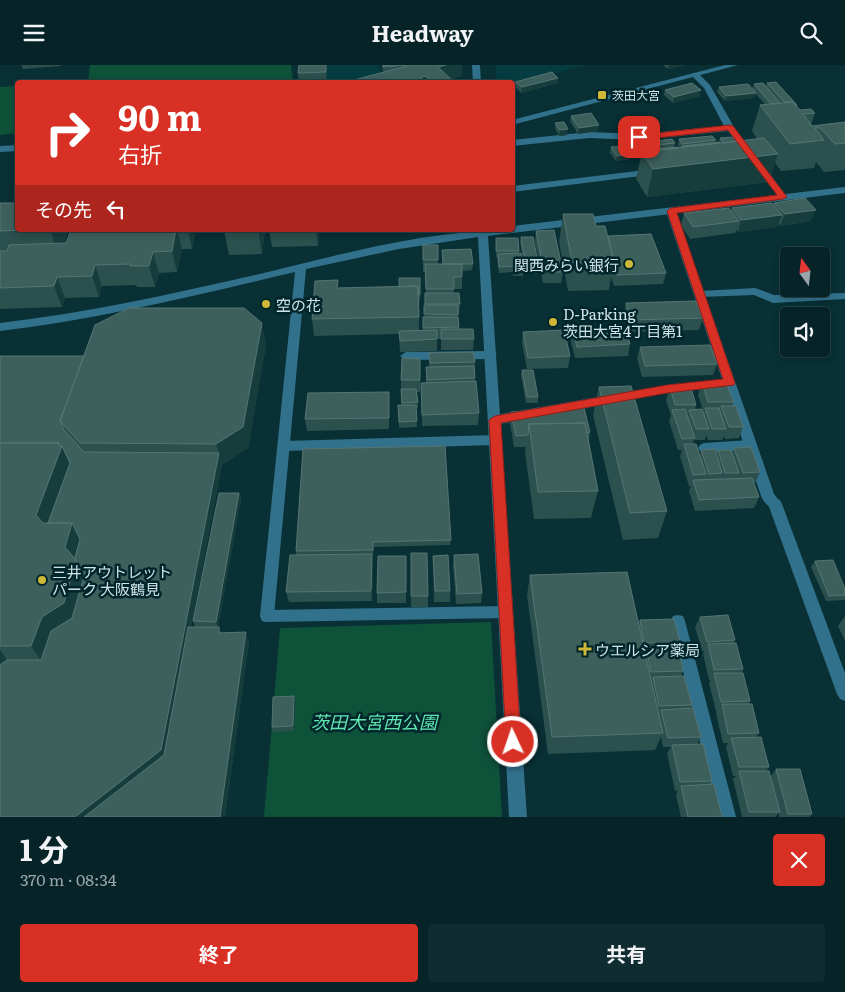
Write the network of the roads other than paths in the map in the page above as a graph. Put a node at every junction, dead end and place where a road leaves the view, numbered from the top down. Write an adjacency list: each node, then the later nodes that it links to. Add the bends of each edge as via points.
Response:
1 (476, 65): 4 (street)
2 (734, 65): 3 (street)
3 (695, 75): 5 (street); 6 (street, via 708,87)
4 (478, 80)
5 (515, 122)
6 (730, 128): 7 (street, via 639,137 589,135); 13 (street, via 751,161)
7 (515, 143)
8 (15, 148): 9 (street)
9 (0, 149)
10 (668, 171): 11 (street)
11 (515, 189)
12 (845, 191): 13 (street)
13 (783, 197): 14 (street)
14 (671, 211): 15 (street); 19 (street)
15 (515, 229)
16 (478, 232): 18 (street)
17 (483, 232): 22 (street)
18 (301, 268): 21 (street, via 128,308); 28 (street)
19 (700, 294): 20 (street, via 755,291 773,299); 24 (street)
20 (845, 296)
21 (0, 327)
22 (491, 355): 23 (street); 25 (street)
23 (406, 356)
24 (730, 383): 25 (street, via 667,389); 27 (street)
25 (495, 420): 26 (street)
26 (496, 440): 28 (street); 30 (street)
27 (750, 445): 29 (street); 32 (street)
28 (284, 446): 30 (street, via 267,616)
29 (704, 448)
30 (506, 612): 33 (street)
31 (678, 621): 34 (street)
32 (845, 694)
33 (518, 817)
34 (727, 817)

